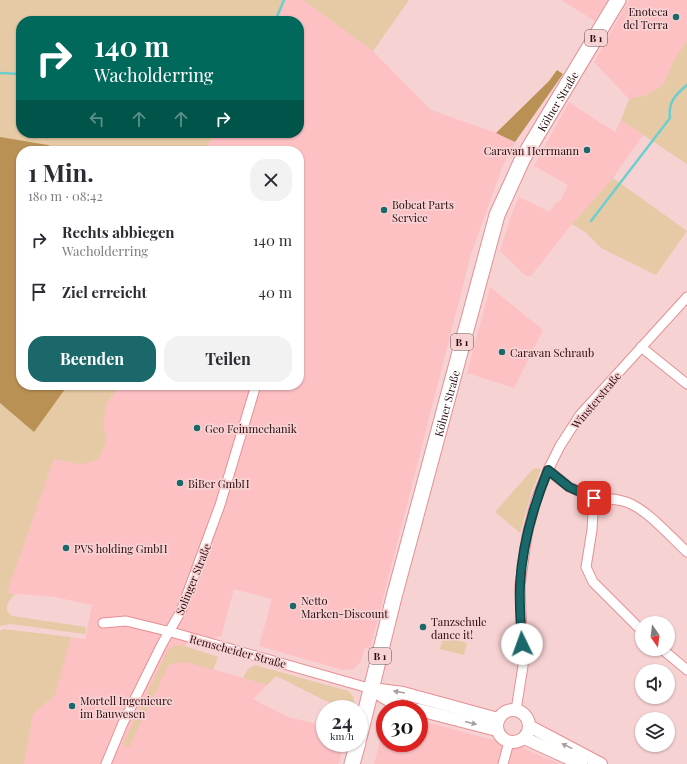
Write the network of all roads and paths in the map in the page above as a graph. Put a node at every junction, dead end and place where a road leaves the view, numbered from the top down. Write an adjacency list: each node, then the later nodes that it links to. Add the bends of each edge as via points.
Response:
1 (618, 0): 14 (main road, Kölner Straße / B 1, via 523,158 497,215 394,597)
2 (687, 297): 3 (street, Winsterstraße)
3 (641, 347): 4 (street); 6 (street, Winsterstraße, via 580,416)
4 (687, 384)
5 (254, 390): 11 (street, Solinger Straße, via 210,537)
6 (548, 470): 7 (street, via 569,487); 17 (street, Winsterstraße, via 536,500 527,535 520,585 523,660)
7 (594, 498): 8 (street, via 617,500 641,510); 10 (street, via 586,567 594,582)
8 (687, 552)
9 (103, 623): 11 (street, Remscheider Straße, via 126,621)
10 (635, 624)
11 (171, 632): 14 (street, Remscheider Straße); 24 (street, Solinger Straße, via 162,644 136,696)
12 (670, 656): 13 (street)
13 (687, 670)
14 (372, 689): 15 (street); 16 (main road, Kölner Straße / B 1); 19 (street, one-way to 14, via 399,692)
15 (389, 700)
16 (368, 704)
17 (516, 710): 19 (street, via 505,712); 20 (street, via 525,715)
18 (428, 712): 19 (street, one-way to 19)
19 (498, 725): 22 (street, via 503,739)
20 (529, 726): 21 (street); 28 (street, one-way to 20)
21 (524, 738): 22 (street); 27 (street)
22 (509, 742): 26 (street)
23 (355, 752): 25 (main road)
24 (106, 764)
25 (352, 764)
26 (503, 764)
27 (581, 764)
28 (601, 764)

